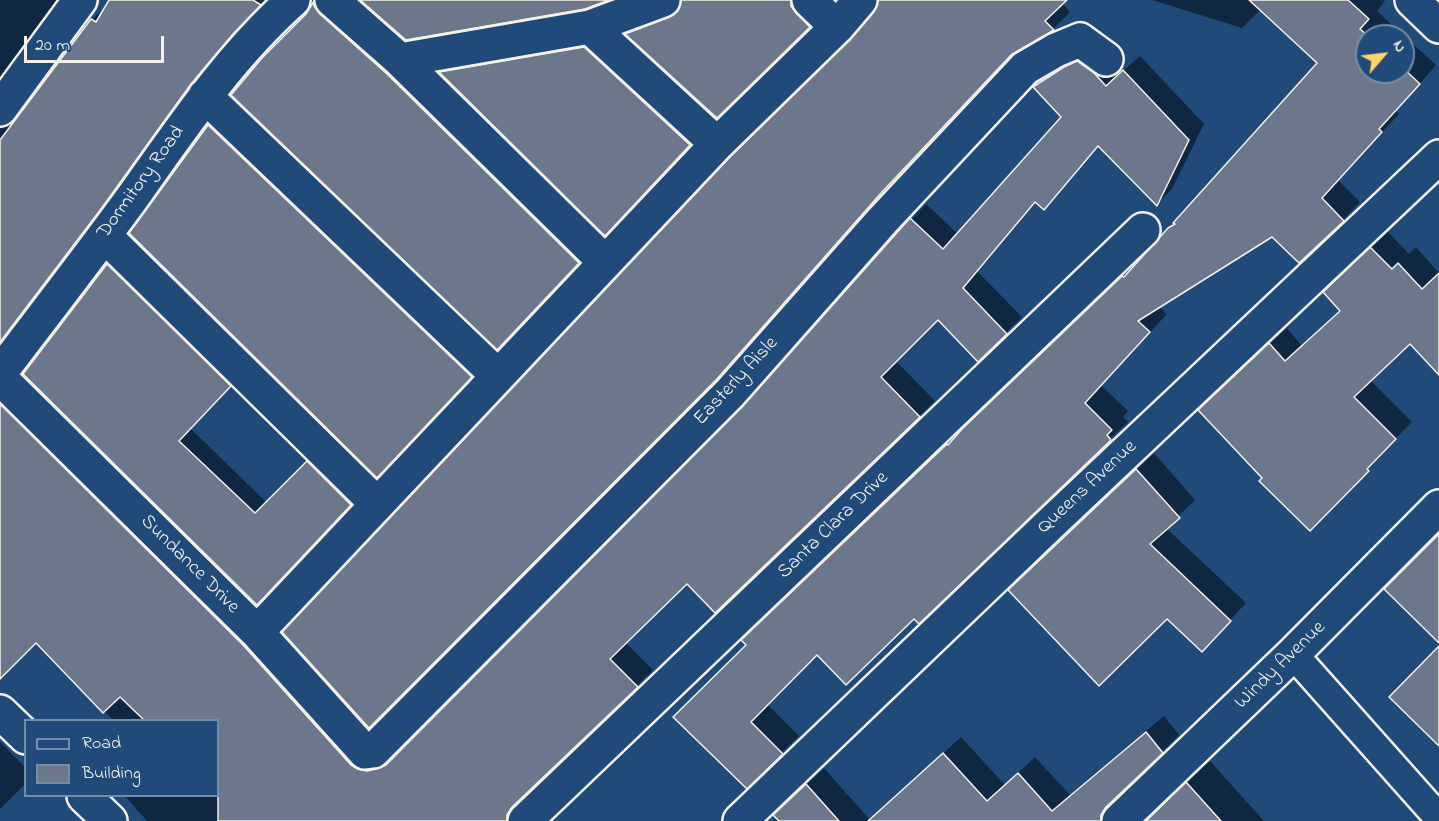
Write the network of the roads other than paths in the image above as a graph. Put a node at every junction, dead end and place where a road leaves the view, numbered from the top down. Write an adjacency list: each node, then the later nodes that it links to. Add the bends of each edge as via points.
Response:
1 (80, 0): 14 (street)
2 (293, 0): 13 (street, Dormitory Road, via 264,25)
3 (332, 0): 12 (street)
4 (663, 0): 9 (street)
5 (809, 0): 10 (street)
6 (860, 0): 10 (street)
7 (1412, 0): 8 (street)
8 (1439, 26)
9 (590, 27): 12 (street); 15 (street)
10 (837, 27): 15 (street)
11 (1106, 59): 29 (street, Easterly Aisle, via 1080,40 1025,68 882,221 730,393)
12 (400, 60): 19 (street)
13 (205, 96): 18 (street, Dormitory Road); 21 (street)
14 (1, 106)
15 (717, 144): 19 (street)
16 (1439, 157): 34 (street, Queens Avenue)
17 (1143, 230): 33 (street, Santa Clara Drive)
18 (105, 236): 20 (street, Dormitory Road); 23 (street)
19 (605, 262): 21 (street)
20 (0, 373)
21 (498, 376): 23 (street)
22 (0, 378): 25 (street, Sundance Drive)
23 (377, 504): 25 (street)
24 (1439, 507): 26 (street, Windy Avenue)
25 (257, 632): 29 (street, Sundance Drive, via 365,752)
26 (1293, 654): 31 (street); 35 (street, Windy Avenue)
27 (0, 712): 28 (street)
28 (24, 735)
29 (373, 752)
30 (86, 797): 32 (street)
31 (1439, 818)
32 (110, 821)
33 (525, 821)
34 (740, 821)
35 (1119, 821)

